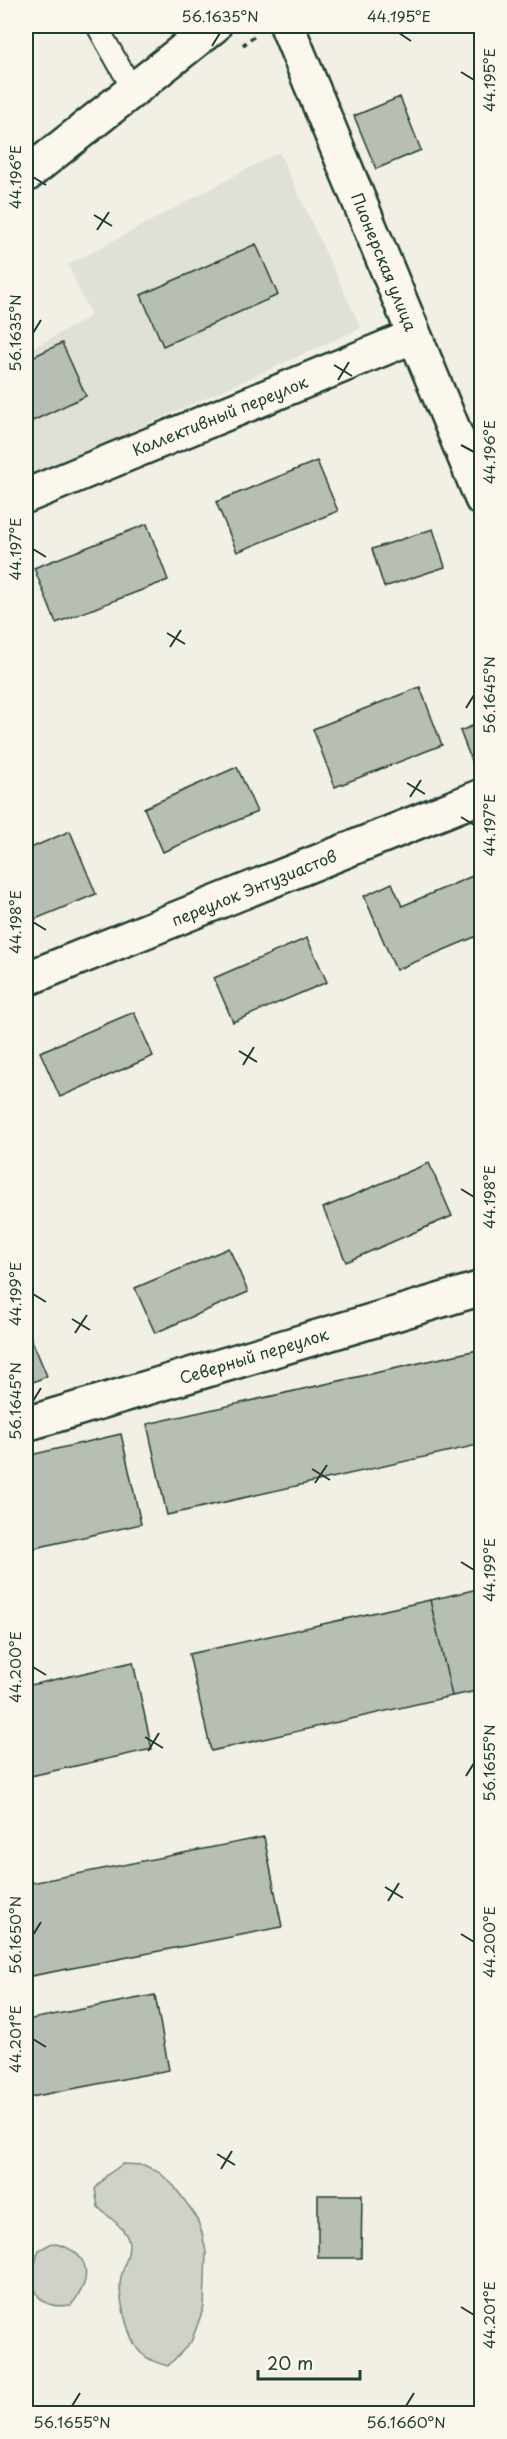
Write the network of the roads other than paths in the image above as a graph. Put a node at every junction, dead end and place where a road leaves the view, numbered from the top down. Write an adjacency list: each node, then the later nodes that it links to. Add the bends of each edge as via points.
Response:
1 (97, 26): 4 (lane)
2 (214, 26): 4 (street)
3 (287, 26): 6 (street, Пионерская улица)
4 (133, 90): 5 (street)
5 (26, 175)
6 (414, 336): 7 (street, Коллективный переулок); 8 (street, Пионерская улица)
7 (26, 496)
8 (482, 499)
9 (482, 796): 10 (street, переулок Энтузиастов)
10 (26, 979)
11 (482, 1288): 12 (street, Северный переулок)
12 (26, 1424)

